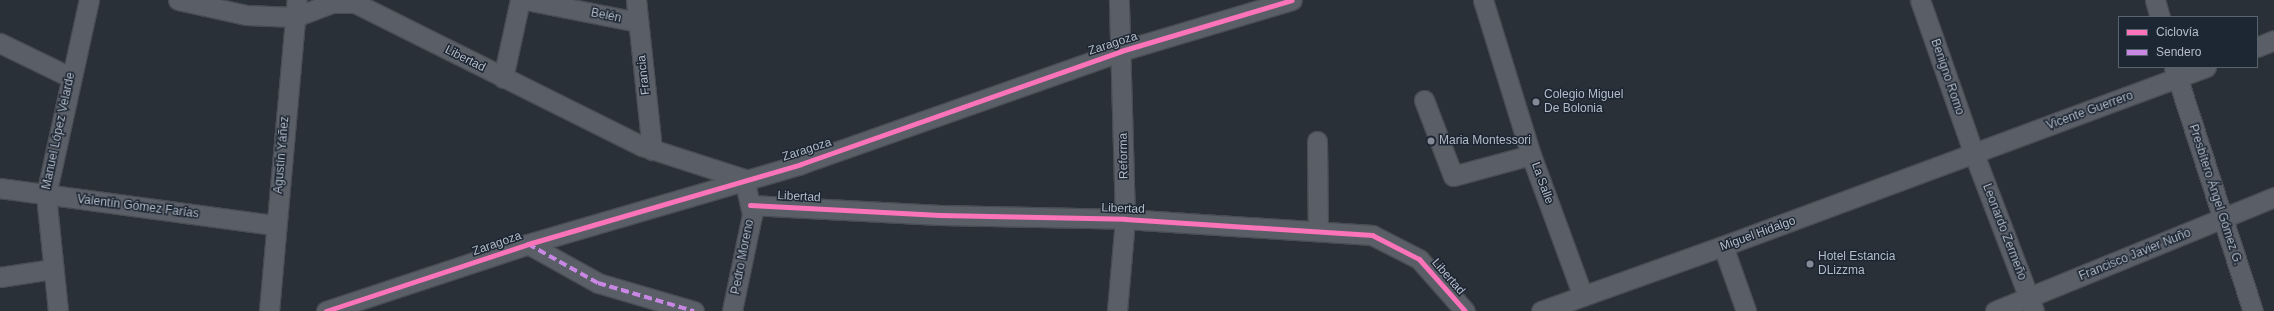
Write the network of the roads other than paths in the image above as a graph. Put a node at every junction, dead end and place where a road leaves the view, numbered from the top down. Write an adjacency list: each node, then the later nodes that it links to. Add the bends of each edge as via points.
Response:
1 (89, 0): 20 (street, Manuel López Velarde)
2 (178, 0): 11 (street, Libertad, via 246,15)
3 (520, 0): 21 (street)
4 (526, 0): 13 (street, Belén)
5 (637, 0): 13 (street, Francia)
6 (1119, 0): 17 (street, Reforma)
7 (1292, 0): 17 (street, Zaragoza)
8 (1483, 0): 25 (street, La Salle)
9 (1920, 0): 26 (street, Benigno Romo)
10 (2155, 0): 12 (street)
11 (296, 8): 21 (street, Libertad, via 331,3 355,3); 34 (street, Agustín Yáñez)
12 (2160, 16)
13 (638, 22): 24 (street, Francia)
14 (2274, 40): 16 (street)
15 (0, 43): 20 (street)
16 (2258, 47)
17 (1121, 51): 27 (street, Zaragoza, via 801,164); 32 (street, Reforma)
18 (2201, 68): 19 (street, Vicente Guerrero)
19 (2175, 73): 26 (street, Vicente Guerrero); 33 (street, Presbítero Ángel Gómez G.)
20 (70, 77): 29 (street, Manuel López Velarde)
21 (503, 78): 24 (street, Libertad)
22 (1424, 100): 25 (street, via 1454,176)
23 (1317, 141): 35 (street)
24 (652, 150): 27 (street, Libertad)
25 (1532, 154): 40 (street, La Salle)
26 (1974, 154): 37 (street, Miguel Hidalgo); 41 (street, Leonardo Zermeño)
27 (744, 179): 31 (street, Pedro Moreno); 36 (street, Zaragoza, via 685,200)
28 (0, 188): 29 (street, Valentín Gómez Farías)
29 (46, 195): 34 (street, Valentín Gómez Farías); 38 (street, Manuel López Velarde)
30 (2274, 196): 33 (street, Francisco Javier Nuño)
31 (750, 205): 32 (street, Libertad, via 940,215); 46 (street, Pedro Moreno, via 752,215)
32 (1125, 218): 35 (street, Libertad); 47 (street, Reforma)
33 (2223, 218): 41 (street, Francisco Javier Nuño); 52 (street, Presbítero Ángel Gómez G.)
34 (275, 225): 43 (street, Agustín Yáñez)
35 (1318, 232): 48 (street, Libertad, via 1372,235 1419,259)
36 (528, 244): 44 (street, Zaragoza); 45 (street, via 598,283)
37 (1723, 246): 40 (street, Miguel Hidalgo); 50 (street)
38 (53, 269): 39 (street); 42 (street, Manuel López Velarde)
39 (0, 277)
40 (1583, 296): 49 (street, Miguel Hidalgo)
41 (2032, 305): 51 (street, Francisco Javier Nuño)
42 (58, 311)
43 (269, 311)
44 (326, 311)
45 (694, 311)
46 (732, 311)
47 (1118, 311)
48 (1465, 311)
49 (1541, 311)
50 (1746, 311)
51 (1995, 311)
52 (2253, 311)

